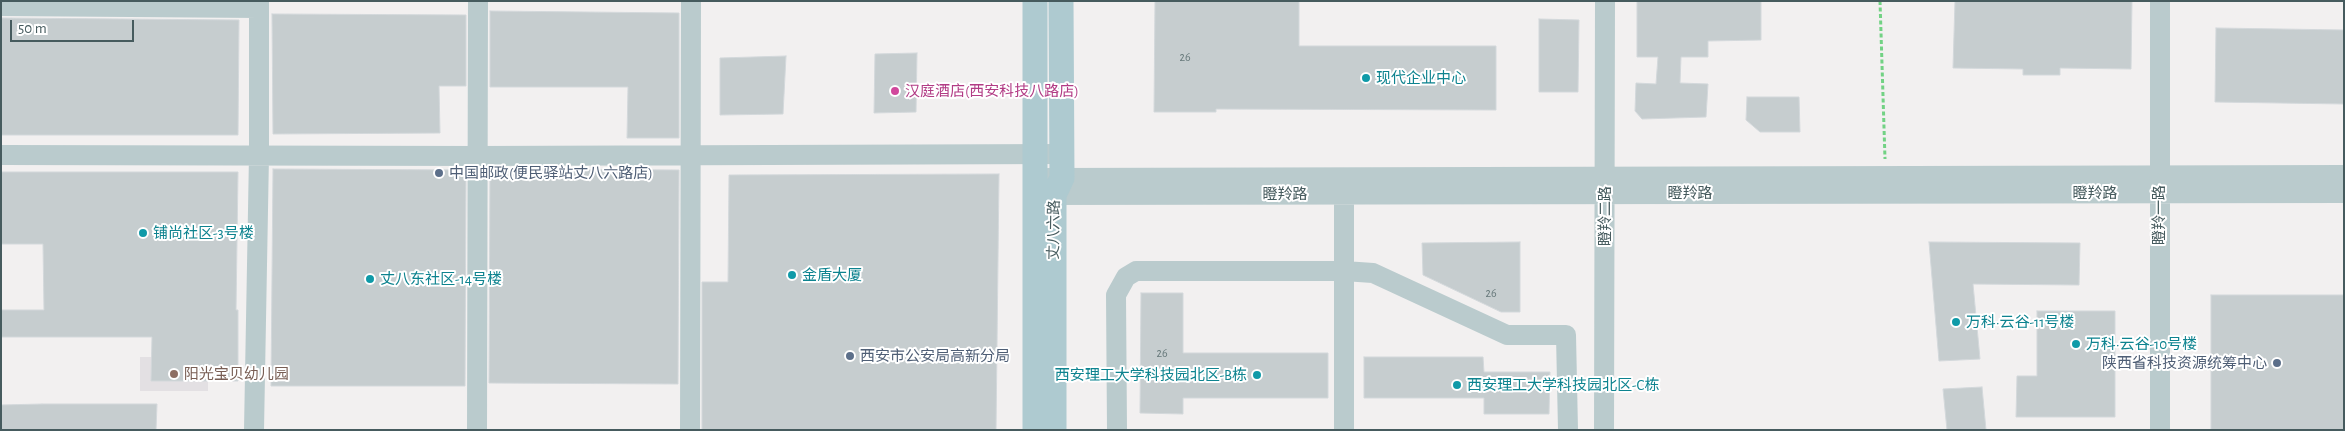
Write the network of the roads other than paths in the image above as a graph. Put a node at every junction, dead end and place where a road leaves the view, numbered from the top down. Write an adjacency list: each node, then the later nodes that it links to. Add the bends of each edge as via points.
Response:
1 (478, 1): 11 (street)
2 (691, 1): 12 (street)
3 (1035, 1): 14 (main road, 丈八六路)
4 (1061, 1): 14 (main road, 丈八六路)
5 (1604, 1): 16 (street, 瞪羚二路)
6 (2160, 1): 15 (street, 瞪羚一路)
7 (259, 4): 8 (street); 10 (street)
8 (1, 6)
9 (1, 155): 10 (street)
10 (259, 155): 11 (street); 20 (street)
11 (479, 156): 12 (street); 21 (street)
12 (691, 156): 14 (street); 22 (street)
13 (2344, 175): 15 (street, 瞪羚路)
14 (1048, 176): 16 (street, 瞪羚路); 18 (street, 瞪羚路); 23 (main road, 丈八六路); 24 (main road, 丈八六路)
15 (2159, 185): 16 (street, 瞪羚路); 16 (street, 瞪羚路, via 1886,177); 17 (street, 瞪羚路); 29 (street, 瞪羚一路)
16 (1605, 186): 18 (street, 瞪羚路); 28 (street, 瞪羚二路)
17 (2344, 193)
18 (1344, 194): 19 (street)
19 (1344, 271): 25 (street, via 1136,271 1126,277 1116,296); 26 (street); 27 (street, via 1373,273 1507,336 1566,336)
20 (254, 430)
21 (477, 430)
22 (690, 430)
23 (1036, 430)
24 (1054, 430)
25 (1117, 430)
26 (1344, 430)
27 (1568, 430)
28 (1604, 430)
29 (2160, 430)

